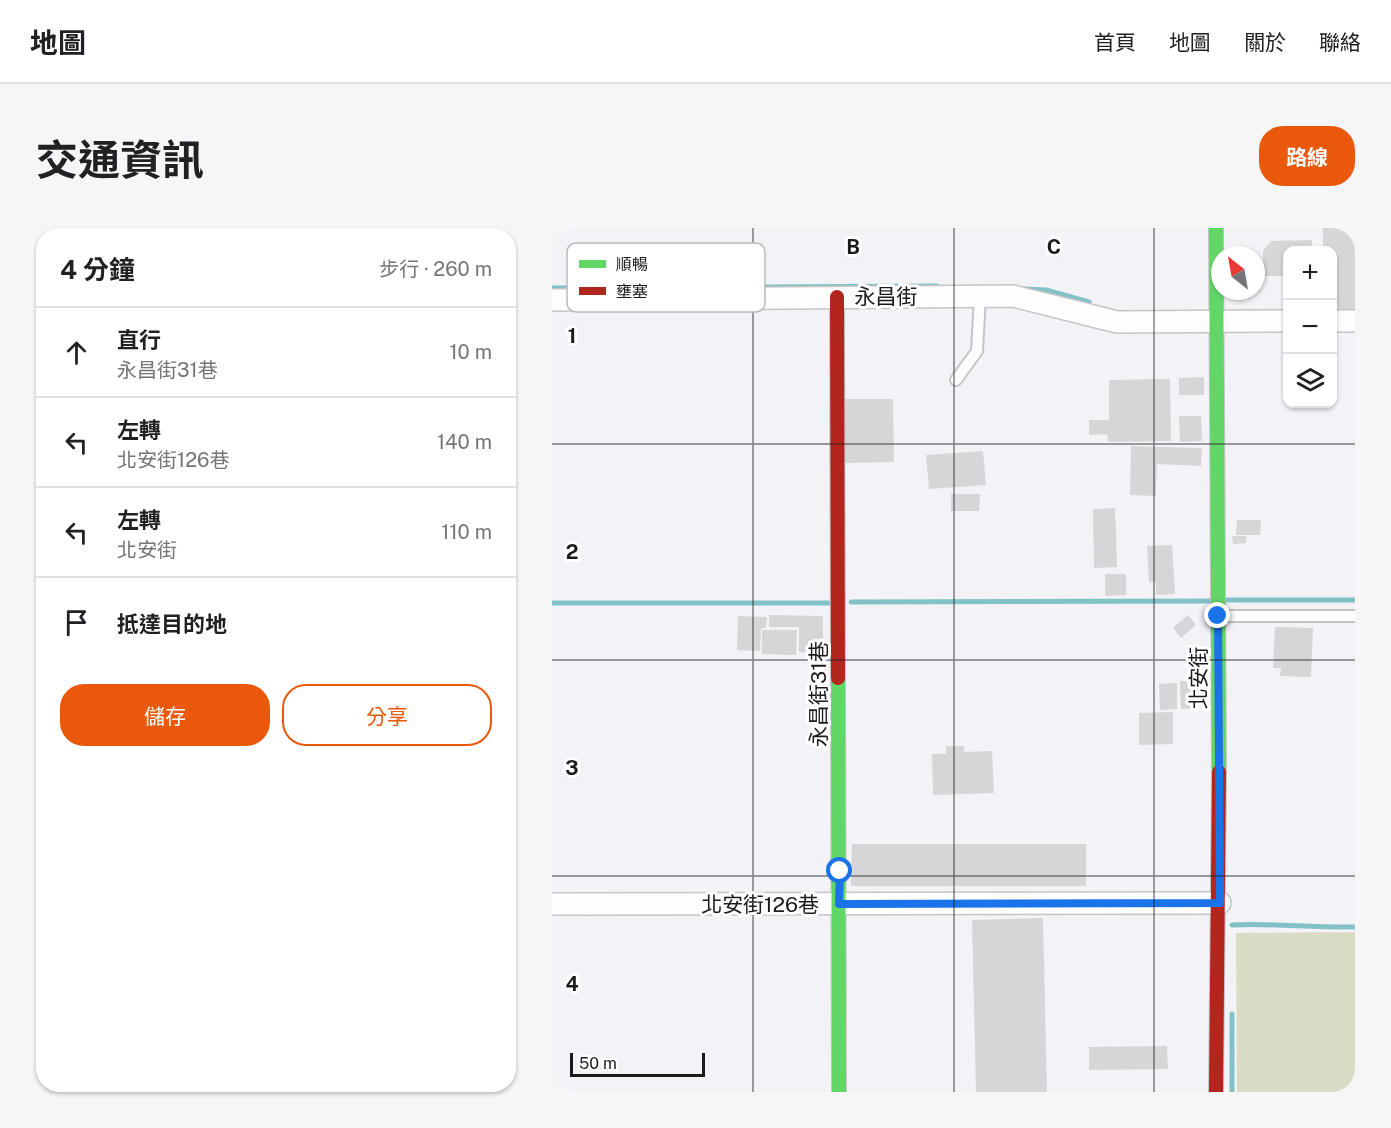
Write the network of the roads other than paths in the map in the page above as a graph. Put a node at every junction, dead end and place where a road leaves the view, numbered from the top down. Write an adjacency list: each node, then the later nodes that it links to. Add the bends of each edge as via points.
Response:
1 (1216, 228): 10 (street, 北安街)
2 (980, 296): 3 (street, 永昌街); 10 (street, 永昌街, via 1013,296 1117,322); 11 (lane, via 977,351)
3 (837, 297): 4 (street, 永昌街); 16 (street, 永昌街31巷)
4 (765, 298)
5 (552, 300): 6 (street, 永昌街)
6 (567, 300)
7 (1283, 321): 10 (street, 永昌街)
8 (1337, 321): 9 (street)
9 (1355, 321)
10 (1218, 322): 12 (street, 北安街)
11 (956, 380)
12 (1218, 616): 13 (lane); 14 (street, 北安街)
13 (1355, 616)
14 (1220, 903): 16 (street, 北安街126巷); 18 (street, 北安街)
15 (552, 904): 16 (street, 北安街126巷)
16 (839, 904): 17 (street, 永昌街31巷)
17 (839, 1092)
18 (1216, 1092)

